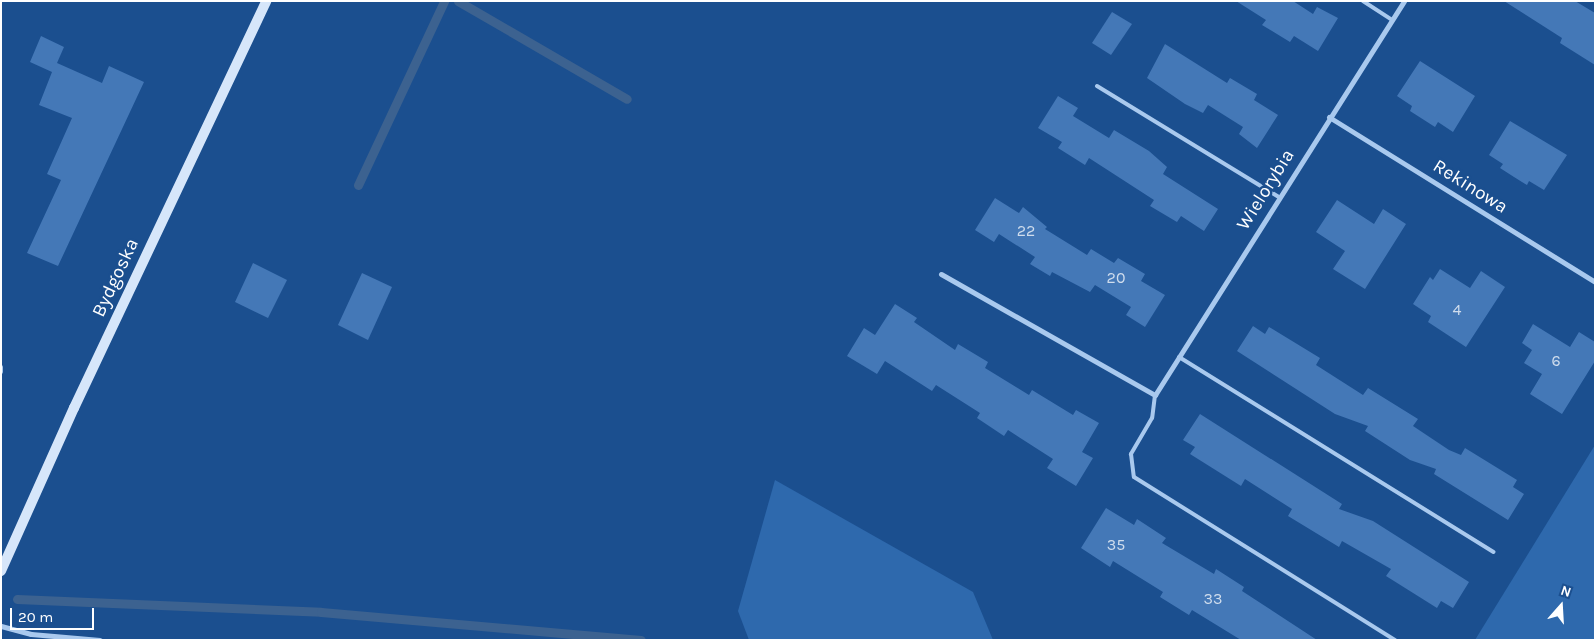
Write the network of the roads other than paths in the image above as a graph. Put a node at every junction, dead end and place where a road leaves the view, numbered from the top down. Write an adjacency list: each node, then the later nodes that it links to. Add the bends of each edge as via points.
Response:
1 (266, 1): 15 (street, Bydgoska, via 74,408)
2 (1363, 1): 4 (lane)
3 (1404, 1): 4 (street, Wielorybia)
4 (1392, 20): 6 (street, Wielorybia)
5 (1097, 86): 7 (lane)
6 (1329, 117): 7 (street, Wielorybia); 9 (street, Rekinowa)
7 (1279, 198): 10 (street, Wielorybia)
8 (941, 274): 13 (street)
9 (1595, 282)
10 (1179, 357): 13 (street, Wielorybia); 14 (lane)
11 (1, 367): 12 (lane)
12 (1, 372)
13 (1155, 395): 18 (lane, via 1152,418 1131,454 1134,477)
14 (1493, 552)
15 (1, 571)
16 (1, 626): 17 (street, via 31,634)
17 (100, 640)
18 (1395, 640)

